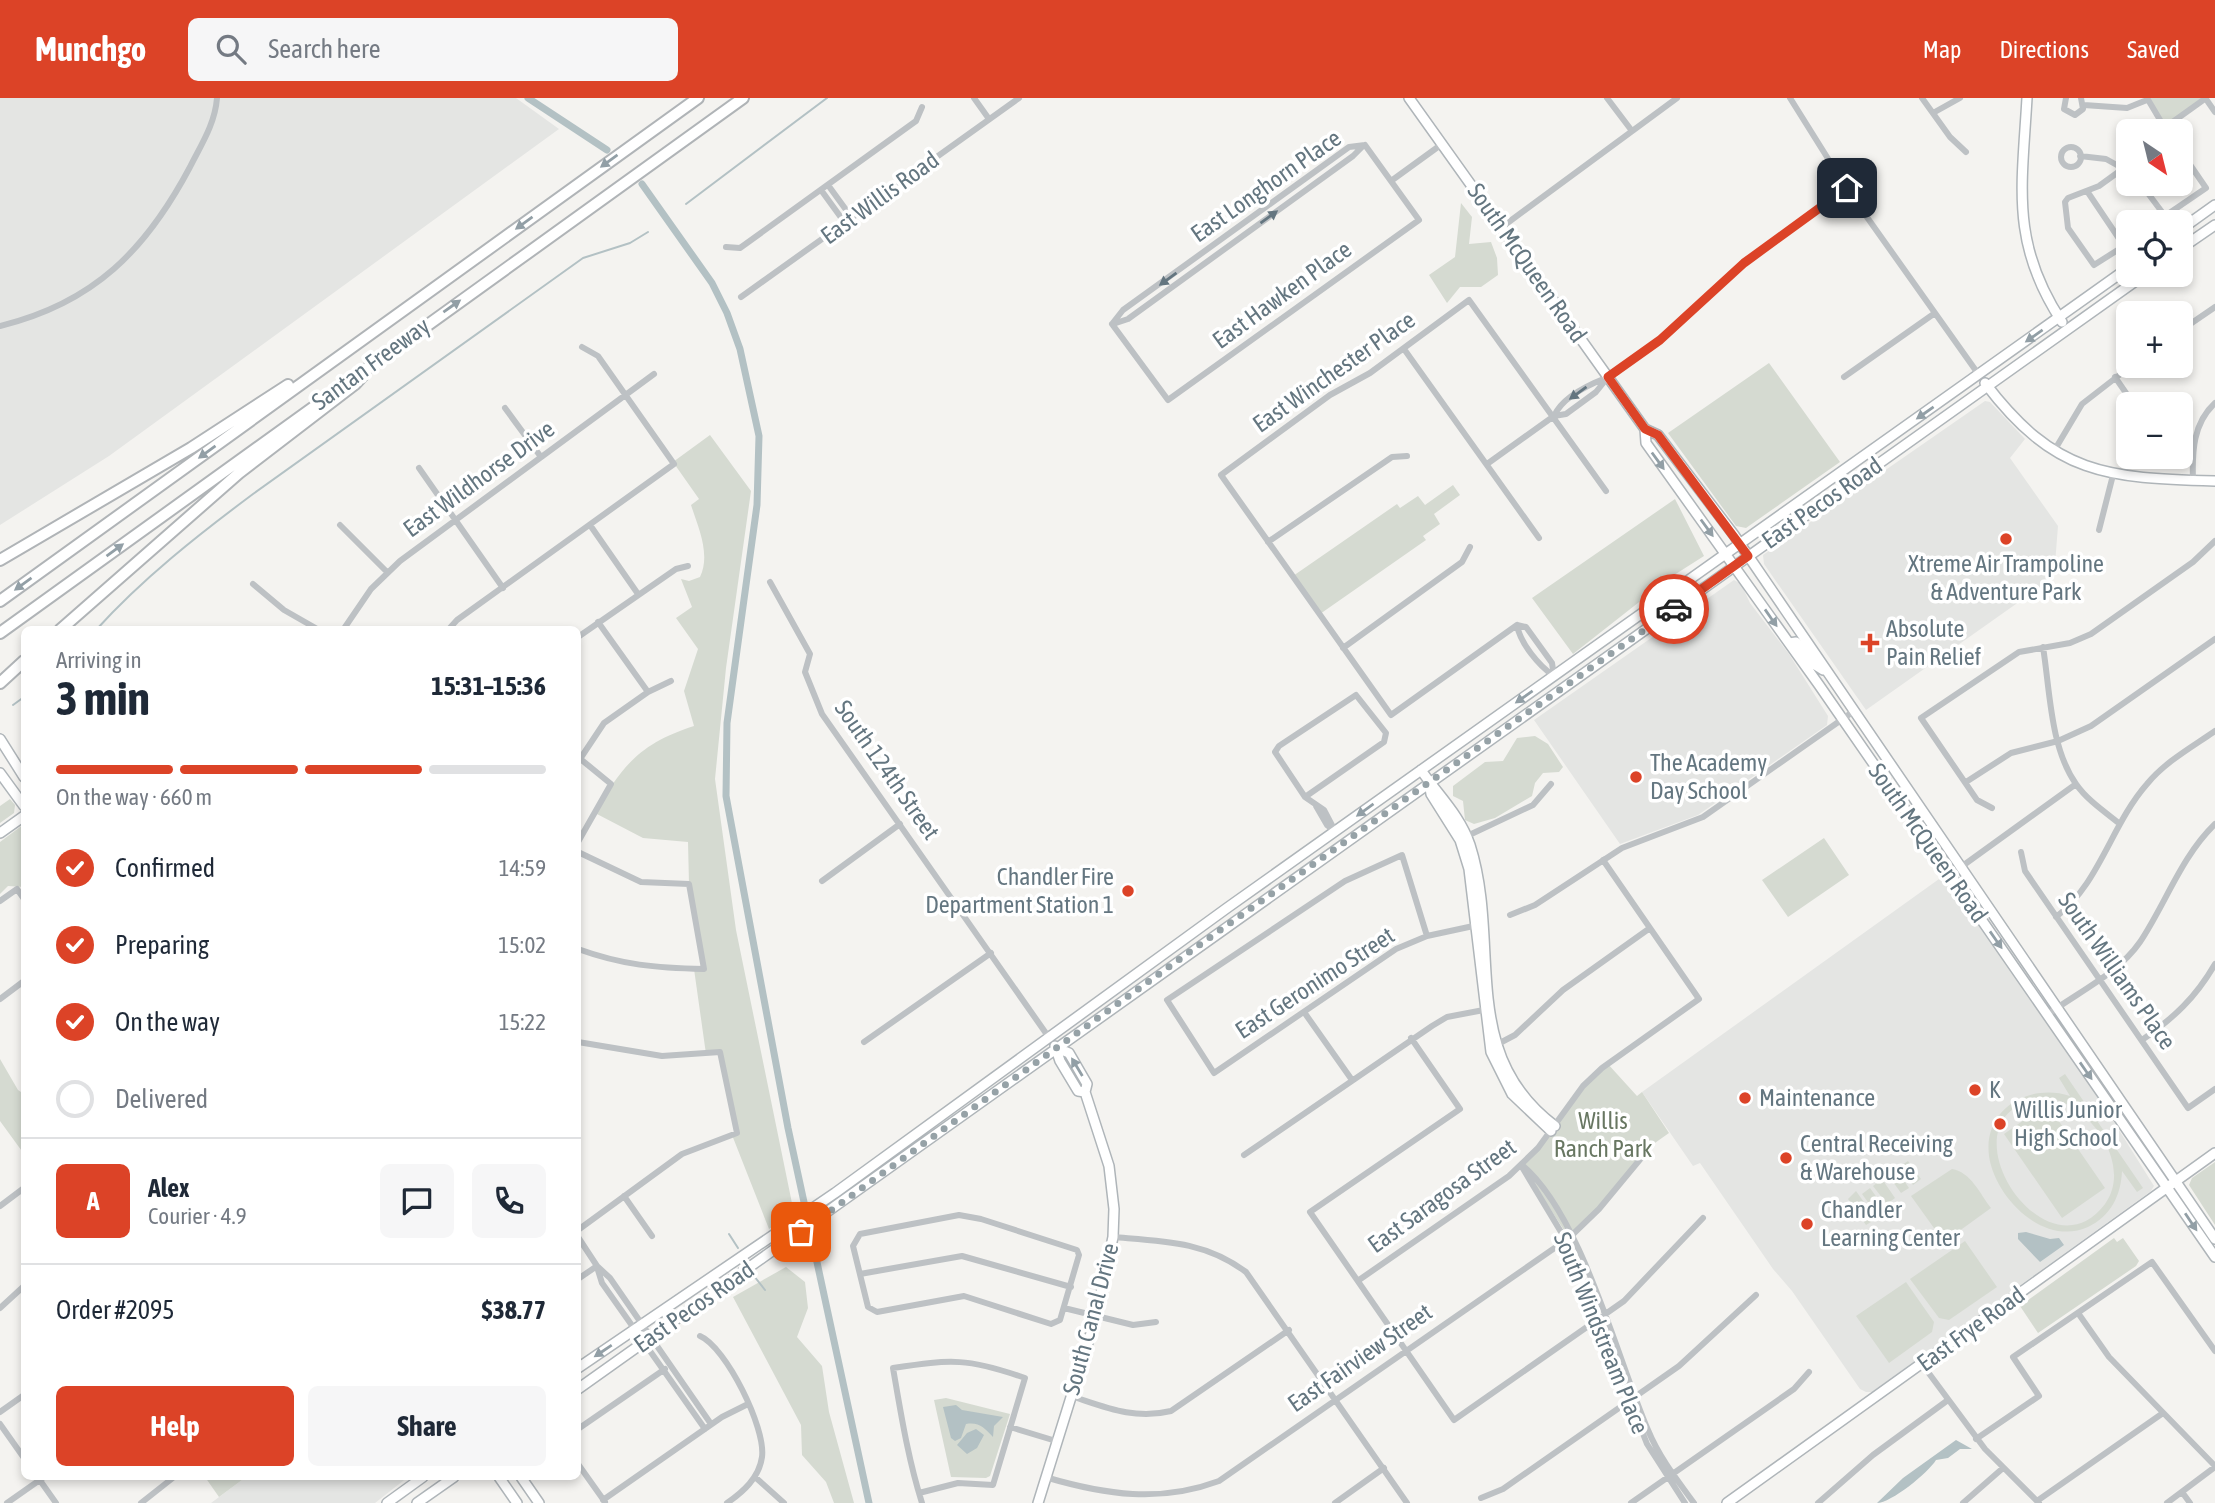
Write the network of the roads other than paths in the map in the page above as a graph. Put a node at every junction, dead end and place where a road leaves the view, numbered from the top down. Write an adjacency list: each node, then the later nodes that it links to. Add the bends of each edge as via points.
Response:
1 (217, 98): 67 (street, via 209,131 169,205 128,258 100,282 53,310)
2 (698, 98): 68 (highway, Santan Freeway, one-way to 68)
3 (743, 98): 31 (highway, Santan Freeway)
4 (751, 98): 31 (highway)
5 (974, 98): 21 (street)
6 (1019, 98): 21 (street, East Willis Road)
7 (1409, 98): 25 (main road, South McQueen Road)
8 (1607, 98): 24 (street)
9 (1677, 98): 24 (street)
10 (1790, 98): 37 (street)
11 (1923, 98): 20 (street)
12 (1960, 98): 20 (street)
13 (2027, 98): 64 (main road, via 2023,232 2037,279)
14 (2066, 98): 17 (street, via 2063,106 2068,114 2078,114)
15 (2206, 98): 19 (street); 23 (street)
16 (2147, 99): 17 (street, via 2127,108); 22 (street)
17 (2082, 102)
18 (922, 107): 36 (street, via 916,121)
19 (2215, 112)
20 (1933, 113): 27 (street)
21 (989, 119): 46 (street, East Willis Road)
22 (2158, 119)
23 (2178, 119)
24 (1632, 131): 50 (street)
25 (1442, 144): 35 (street); 50 (main road, South McQueen Road)
26 (1364, 145): 29 (street, East Longhorn Place, via 1349,147); 33 (street, East Longhorn Place); 35 (street)
27 (1966, 152)
28 (2080, 156): 30 (street)
29 (1327, 163): 33 (street); 41 (street, East Longhorn Place)
30 (2116, 163)
31 (651, 166): 72 (highway, Santan Freeway, one-way to 31)
32 (2193, 169): 40 (street, via 2206,188 2165,216)
33 (1333, 171): 44 (street, East Longhorn Place)
34 (2116, 176): 39 (street)
35 (1391, 181): 66 (street, East Hawken Place, via 1419,220 1168,400)
36 (828, 185): 38 (street); 42 (street)
37 (1847, 188): 63 (street); 74 (street, via 1744,263 1660,340)
38 (821, 190): 43 (street); 54 (street, via 740,248)
39 (2087, 191): 39 (street, via 2065,202 2065,221 2092,263 2098,264 2124,246)
40 (2150, 196)
41 (1280, 197): 44 (street); 51 (street, East Longhorn Place)
42 (838, 199): 43 (street); 46 (street)
43 (831, 204): 48 (street)
44 (1286, 205): 52 (street, East Longhorn Place, one-way to 44)
45 (2215, 205): 47 (main road)
46 (852, 218): 48 (street, East Willis Road)
47 (2193, 221)
48 (845, 223): 59 (street, East Willis Road)
49 (2215, 225): 53 (main road)
50 (1502, 227): 74 (main road, South McQueen Road)
51 (1232, 232): 52 (street); 55 (street, East Longhorn Place)
52 (1238, 240): 56 (street, East Longhorn Place)
53 (2193, 240)
54 (726, 247)
55 (1185, 266): 56 (street); 60 (street, East Longhorn Place, one-way to 60)
56 (1191, 274): 61 (street, East Longhorn Place)
57 (2116, 277): 64 (main road, East Pecos Road)
58 (2127, 287): 69 (main road, East Pecos Road)
59 (741, 297)
60 (1139, 299): 61 (street); 66 (street, East Longhorn Place)
61 (1145, 307): 66 (street, East Longhorn Place)
62 (2215, 307): 65 (street)
63 (1935, 313): 75 (street); 77 (street)
64 (2059, 318): 69 (main road); 77 (main road, East Pecos Road, one-way to 77)
65 (2193, 322)
66 (1112, 324)
67 (0, 326)
68 (382, 327): 106 (highway, via 346,345 191,448); 114 (highway, Santan Freeway, one-way to 114)
69 (2067, 329): 77 (main road, East Pecos Road)
70 (582, 347): 79 (street, via 598,356)
71 (1404, 349): 82 (street, East Winchester Place, via 1469,300); 87 (street); 101 (street, East Winchester Place, via 1330,395 1221,475)
72 (376, 359): 116 (highway, via 355,384 239,473); 120 (highway, Santan Freeway, one-way to 72)
73 (654, 374): 79 (street, East Wildhorse Drive)
74 (1608, 377): 82 (street, via 1566,414); 83 (main road, South McQueen Road)
75 (1844, 377)
76 (2115, 377): 78 (street); 84 (street, via 2082,404)
77 (1983, 380): 84 (main road, via 2023,428); 89 (main road, East Pecos Road, one-way to 89); 93 (main road, East Pecos Road)
78 (2125, 392)
79 (626, 395): 86 (street, East Wildhorse Drive); 97 (street, via 674,464)
80 (2215, 403): 91 (street, via 2196,433)
81 (505, 408): 86 (street)
82 (1554, 416): 87 (street); 94 (street)
83 (1645, 429): 102 (main road, South McQueen Road, via 1658,435); 104 (main road, South McQueen Road, one-way to 104, via 1646,443)
84 (2053, 451): 90 (main road)
85 (1407, 456): 101 (street, via 1392,457)
86 (541, 457): 95 (street, East Wildhorse Drive)
87 (1487, 464): 99 (street)
88 (418, 468): 95 (street)
89 (1839, 474): 93 (main road); 102 (main road, East Pecos Road)
90 (2113, 475): 91 (main road); 98 (street)
91 (2193, 480): 92 (main road)
92 (2215, 481)
93 (1847, 485): 105 (main road, East Pecos Road)
94 (1606, 491)
95 (456, 519): 109 (street, East Wildhorse Drive); 112 (street)
96 (340, 525): 109 (street)
97 (590, 525): 112 (street); 113 (street)
98 (2099, 530)
99 (1539, 538)
100 (2215, 541): 124 (street, via 2193,562 2091,634)
101 (1268, 542): 125 (street)
102 (1740, 544): 104 (main road, East Pecos Road); 105 (main road, South McQueen Road)
103 (1470, 547): 125 (street, via 1462,562)
104 (1726, 554): 108 (main road, South McQueen Road); 126 (main road, East Pecos Road)
105 (1748, 556): 108 (main road, East Pecos Road); 129 (main road, South McQueen Road)
106 (0, 560)
107 (688, 566): 113 (street)
108 (1735, 566): 123 (main road, South McQueen Road, one-way to 123); 128 (main road, East Pecos Road)
109 (387, 572): 118 (street, East Wildhorse Drive)
110 (770, 582): 152 (street, South 124th Street, via 810,654 805,673 822,714)
111 (253, 584): 117 (street)
112 (503, 588): 119 (street)
113 (638, 594): 115 (street)
114 (0, 601)
115 (598, 622): 121 (street); 133 (street)
116 (65, 626)
117 (312, 626)
118 (345, 626)
119 (453, 626)
120 (0, 633)
121 (581, 635)
122 (2215, 639): 138 (street, via 2091,726)
123 (1789, 643): 129 (main road, via 1797,642 1812,663); 135 (main road, South McQueen Road)
124 (2043, 647): 138 (street); 145 (street, via 2003,660 1921,718)
125 (1343, 648): 130 (street, via 1391,715 1517,625 1542,667)
126 (1580, 657): 128 (main road); 130 (main road, East Pecos Road)
127 (21, 664): 132 (highway)
128 (1589, 669): 144 (main road, East Pecos Road)
129 (1827, 673): 134 (main road, South McQueen Road)
130 (1554, 676): 141 (main road, East Pecos Road, one-way to 141)
131 (671, 681): 133 (street)
132 (0, 683)
133 (648, 692): 139 (street, via 604,723)
134 (1854, 711): 135 (street); 163 (main road, South McQueen Road)
135 (1843, 719): 162 (street, via 1703,817 1634,842); 164 (main road, South McQueen Road)
136 (2215, 731): 153 (street, via 2165,766)
137 (0, 739): 142 (main road)
138 (2058, 741): 145 (street, via 2011,753); 147 (street)
139 (581, 755)
140 (581, 760): 157 (street, via 611,784)
141 (1420, 770): 144 (main road); 155 (main road, East Pecos Road, one-way to 155)
142 (21, 772)
143 (0, 773): 149 (main road)
144 (1429, 782): 158 (main road, via 1440,792); 159 (main road, East Pecos Road)
145 (1966, 782): 150 (street, via 1977,800)
146 (1551, 784): 158 (street, via 1533,805)
147 (2076, 784): 153 (street); 163 (street)
148 (1305, 797): 148 (street, via 1386,738 1382,726 1356,695 1275,752); 155 (street, via 1324,810)
149 (21, 802)
150 (1992, 808)
151 (21, 818): 156 (main road)
152 (900, 824): 165 (street); 176 (street, South 124th Street)
153 (2120, 824): 170 (street, via 2082,892)
154 (2215, 824): 178 (street, via 2184,863 2139,943)
155 (1335, 831): 159 (main road); 168 (main road, East Pecos Road)
156 (0, 833)
157 (581, 837)
158 (1464, 838): 172 (main road, via 1476,867)
159 (1344, 842): 171 (main road, East Pecos Road)
160 (2021, 852): 170 (street, South Williams Place, via 2025,871)
161 (581, 853): 175 (street, via 641,882 689,884 704,969 651,968)
162 (1603, 860): 169 (street, via 1535,905); 173 (street)
163 (1961, 867): 164 (street); 181 (main road, South McQueen Road)
164 (1952, 877): 184 (main road, South McQueen Road, one-way to 184)
165 (822, 881)
166 (21, 894): 167 (street, via 17,888)
167 (0, 901)
168 (1227, 908): 171 (main road); 186 (main road, East Pecos Road)
169 (1510, 915)
170 (2056, 917): 178 (street, South Williams Place)
171 (1235, 919): 191 (main road, East Pecos Road)
172 (1479, 925): 174 (street, East Geronimo Street); 182 (main road)
173 (1650, 929): 190 (street, via 1563,990 1516,1035); 194 (street, East Saragosa Street, via 1699,999 1602,1068)
174 (1427, 936): 183 (street, East Geronimo Street, via 1396,949); 183 (street, East Geronimo Street, via 1402,855 1345,881 1167,1000 1213,1073)
175 (581, 950)
176 (990, 953): 186 (street, South 124th Street); 189 (street)
177 (2214, 968): 187 (street, via 2191,1001)
178 (2099, 979): 181 (street); 187 (street, South Williams Place)
179 (21, 983): 180 (street)
180 (0, 999)
181 (2058, 1007): 184 (street); 199 (main road, South McQueen Road)
182 (1487, 1009): 185 (street, via 1447,1017); 190 (main road)
183 (1304, 1012): 192 (street)
184 (2047, 1015): 200 (main road, South McQueen Road, one-way to 200)
185 (1411, 1038): 192 (street); 215 (street, via 1460,1109 1310,1212)
186 (1050, 1039): 191 (main road); 225 (main road, East Pecos Road, via 815,1207)
187 (2142, 1040): 193 (street, South Williams Place, via 2188,1108)
188 (581, 1042): 202 (street, via 662,1056 720,1052 737,1133 682,1154)
189 (864, 1042)
190 (1493, 1046): 194 (main road, via 1518,1091)
191 (1057, 1048): 207 (main road, South Canal Drive, via 1078,1091 1085,1092 1109,1166); 228 (main road, East Pecos Road)
192 (1352, 1080): 197 (street)
193 (2215, 1089)
194 (1553, 1128): 198 (street, East Saragosa Street)
195 (1652, 1144): 208 (street, East Fairview Street)
196 (2215, 1153): 199 (main road, East Frye Road)
197 (1244, 1155)
198 (1521, 1166): 208 (street, South Windstream Place, via 1544,1192); 215 (street, East Saragosa Street)
199 (2176, 1181): 200 (main road, East Frye Road); 209 (main road, South McQueen Road)
200 (2167, 1188): 211 (main road, South McQueen Road, one-way to 211); 231 (main road, East Frye Road)
201 (21, 1190): 203 (street)
202 (624, 1196): 205 (street); 206 (street)
203 (0, 1206)
204 (1703, 1218): 223 (street, via 1639,1288)
205 (581, 1228)
206 (652, 1236)
207 (1113, 1237): 222 (main road, South Canal Drive); 226 (street, via 1188,1244 1228,1259 1246,1272)
208 (1569, 1238): 223 (street, South Windstream Place); 229 (street, East Fairview Street)
209 (2215, 1239)
210 (581, 1242): 212 (street)
211 (2215, 1257)
212 (597, 1266): 214 (street); 225 (street, via 610,1278)
213 (860, 1275): 216 (street, via 962,1256); 216 (street, via 855,1240 860,1234 959,1215 1077,1250); 220 (street, via 872,1311 964,1296 1057,1323)
214 (581, 1277)
215 (1359, 1280): 229 (street)
216 (1071, 1287): 220 (street)
217 (21, 1289): 219 (street)
218 (1756, 1295): 240 (street, via 1705,1345)
219 (0, 1308)
220 (1064, 1308): 222 (street)
221 (2078, 1313): 230 (street, via 2152,1262); 244 (street, via 2109,1357); 250 (street, via 2013,1357 2039,1396)
222 (1096, 1317): 224 (street, via 1133,1325); 237 (main road, South Canal Drive)
223 (1601, 1318): 229 (street, via 1454,1420); 240 (street, South Windstream Place)
224 (1156, 1322)
225 (638, 1326): 228 (street); 232 (main road, East Pecos Road, one-way to 232)
226 (1289, 1330): 237 (street, via 1171,1411 1131,1415); 239 (street)
227 (700, 1336): 242 (street, via 708,1339 730,1366)
228 (646, 1339): 233 (street); 234 (street); 236 (main road, East Pecos Road)
229 (1405, 1350): 239 (street, East Fairview Street)
230 (2215, 1351)
231 (1922, 1364): 241 (street); 271 (main road, East Frye Road)
232 (581, 1366)
233 (670, 1366): 234 (street); 246 (street)
234 (663, 1370): 247 (street); 249 (street)
235 (1809, 1372): 257 (street, via 1794,1389)
236 (581, 1387)
237 (1071, 1396): 251 (main road, South Canal Drive)
238 (21, 1397): 243 (street)
239 (1336, 1399): 255 (street); 259 (street, East Fairview Street, via 1219,1481 1199,1490 1127,1498)
240 (1632, 1399): 257 (street, South Windstream Place, via 1647,1444); 269 (street, via 1503,1489)
241 (1948, 1400): 250 (street); 289 (street, via 1872,1455)
242 (748, 1404): 246 (street); 258 (street, via 761,1443)
243 (0, 1412)
244 (2163, 1413): 253 (street); 272 (street)
245 (0, 1424): 252 (street)
246 (712, 1424): 249 (street)
247 (581, 1427)
248 (1010, 1427): 251 (street); 268 (street, via 993,1485 958,1483); 268 (street, via 1025,1378 950,1359 893,1368)
249 (705, 1429): 270 (street)
250 (1976, 1439): 256 (street)
251 (1056, 1441): 259 (main road, South Canal Drive)
252 (21, 1454)
253 (2215, 1466): 267 (street)
254 (581, 1468): 270 (street)
255 (1384, 1468): 284 (street); 285 (street)
256 (2003, 1468): 272 (street); 290 (street)
257 (1670, 1476): 286 (street); 287 (street, South Windstream Place); 288 (street, South Windstream Place)
258 (755, 1477): 280 (street); 281 (street)
259 (1045, 1477): 283 (main road, South Canal Drive)
260 (37, 1480): 273 (street)
261 (41, 1480): 274 (street)
262 (170, 1480): 275 (street)
263 (419, 1480): 276 (main road)
264 (450, 1480): 277 (main road)
265 (501, 1480): 278 (main road)
266 (523, 1480): 279 (main road)
267 (2182, 1492): 291 (street); 292 (street)
268 (919, 1493): 282 (street)
269 (1480, 1498)
270 (604, 1502)
271 (1731, 1502)
272 (2038, 1502)
273 (7, 1503)
274 (56, 1503)
275 (141, 1503)
276 (387, 1503)
277 (417, 1503)
278 (517, 1503)
279 (539, 1503)
280 (727, 1503)
281 (784, 1503)
282 (922, 1503)
283 (1038, 1503)
284 (1335, 1503)
285 (1407, 1503)
286 (1631, 1503)
287 (1685, 1503)
288 (1694, 1503)
289 (1818, 1503)
290 (1963, 1503)
291 (2167, 1503)
292 (2190, 1503)

